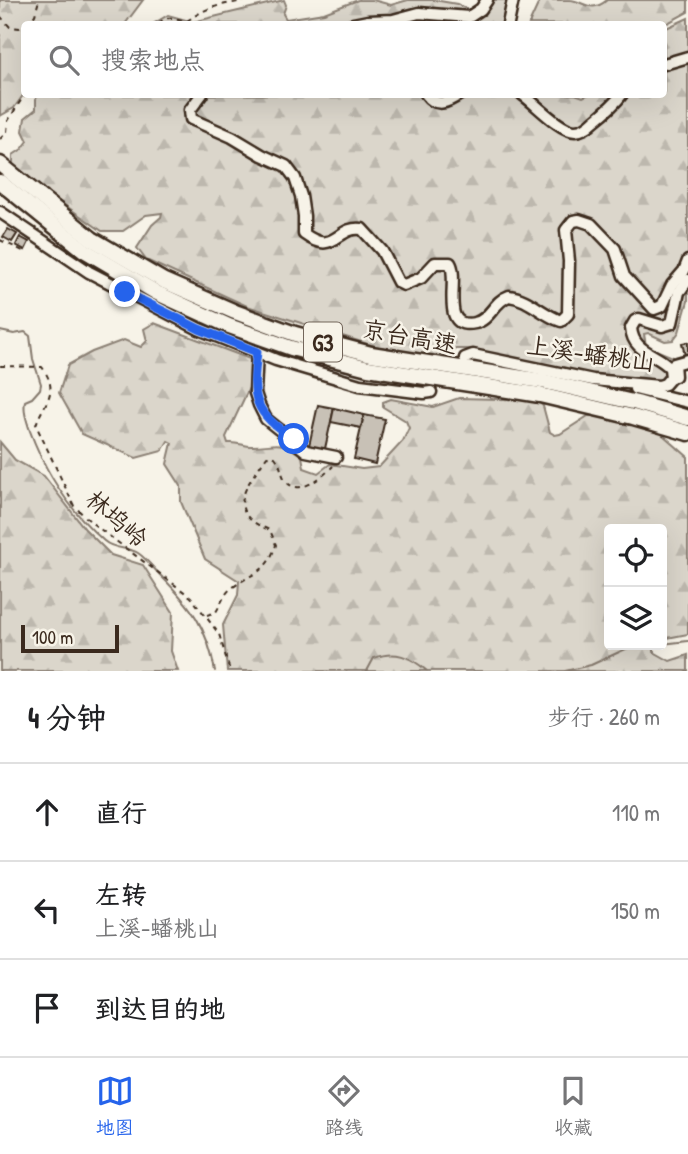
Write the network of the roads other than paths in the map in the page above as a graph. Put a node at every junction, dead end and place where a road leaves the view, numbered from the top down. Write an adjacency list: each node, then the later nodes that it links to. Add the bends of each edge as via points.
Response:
1 (488, 0): 3 (street, via 469,16 419,13)
2 (513, 0): 4 (street)
3 (368, 21)
4 (509, 21)
5 (688, 57): 6 (street)
6 (667, 63)
7 (199, 98): 15 (street, 上溪-蟠桃山, via 190,110 191,119 232,136 289,170 302,195 304,234 317,243 328,243 352,228 362,229 404,285 421,278 435,263 450,263 454,271 452,308 462,323 485,318 509,296 565,320 566,230 573,221 591,224 615,248 624,275 654,309 662,306)
8 (429, 98): 9 (street, via 439,103)
9 (454, 98)
10 (527, 98): 11 (street, via 571,131 585,128)
11 (619, 98)
12 (0, 164): 24 (highway, 京台高速 / G3, via 92,239 164,281 235,312 371,354 542,381)
13 (0, 182): 25 (highway, 京台高速 / G3, via 84,250 157,293 291,348 368,368 540,395)
14 (0, 212): 17 (street, via 143,302)
15 (688, 261)
16 (688, 280): 21 (street, 上溪-蟠桃山, via 679,292 672,323 663,326 639,319 631,328 632,338 642,350 670,368 668,382)
17 (257, 352): 22 (street, via 360,385); 26 (street, via 255,393 267,419 306,451)
18 (465, 358): 20 (street, 上溪-蟠桃山, via 472,355)
19 (688, 360): 21 (street, via 674,364 671,384)
20 (593, 380): 21 (street, 上溪-蟠桃山); 23 (street)
21 (659, 386)
22 (431, 392)
23 (688, 402)
24 (688, 418)
25 (688, 433)
26 (335, 457)

